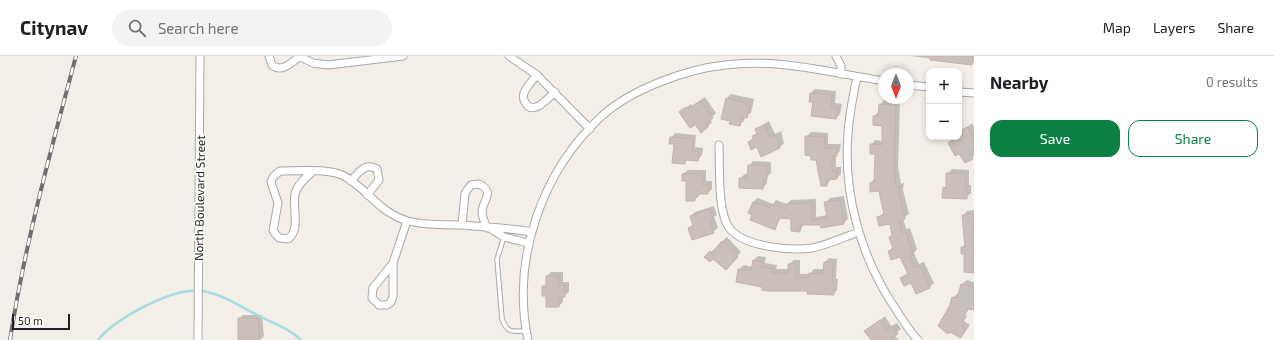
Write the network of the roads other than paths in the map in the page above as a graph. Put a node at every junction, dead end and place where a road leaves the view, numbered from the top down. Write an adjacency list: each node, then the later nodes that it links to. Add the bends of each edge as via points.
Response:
1 (200, 56): 32 (street, North Boulevard Street)
2 (268, 56): 3 (street, via 272,65 279,68 284,68)
3 (300, 56): 7 (street, via 313,63 328,65)
4 (403, 56): 7 (street)
5 (510, 56): 10 (street)
6 (836, 56): 9 (street)
7 (393, 57)
8 (758, 59): 9 (street); 18 (street, via 692,71 664,80 604,114)
9 (841, 74): 11 (street)
10 (537, 75): 15 (street); 15 (street, via 524,93 523,98 527,104 533,108 540,106)
11 (857, 77): 12 (street); 27 (street, via 848,135 848,160 850,195)
12 (878, 80)
13 (914, 86): 14 (street)
14 (926, 88)
15 (555, 92): 18 (street)
16 (962, 92): 17 (street)
17 (974, 93)
18 (590, 129): 26 (street, via 570,152 556,175)
19 (719, 145): 27 (street, via 724,216 730,230 748,241 765,246 799,249 812,248)
20 (312, 172): 20 (street, via 280,171 273,177 278,210 274,232 279,238 288,239 293,233 295,194 301,182); 21 (street, via 336,173)
21 (351, 181): 22 (street); 22 (street, via 365,167 377,169 379,180)
22 (367, 195): 23 (street, via 392,215)
23 (407, 221): 24 (street, via 429,225); 30 (street)
24 (462, 225): 25 (street); 25 (street, via 465,193 471,186 479,184 488,196 482,211)
25 (489, 228): 26 (street, via 505,227); 28 (street)
26 (532, 232): 29 (street)
27 (858, 232): 34 (street, via 880,285)
28 (504, 237): 29 (street); 31 (lane, via 498,259 502,319 510,331)
29 (528, 244): 31 (street, via 523,286)
30 (393, 263): 30 (street, via 373,288 372,298 379,305 391,302)
31 (526, 331): 33 (street)
32 (198, 340)
33 (528, 340)
34 (918, 340)

